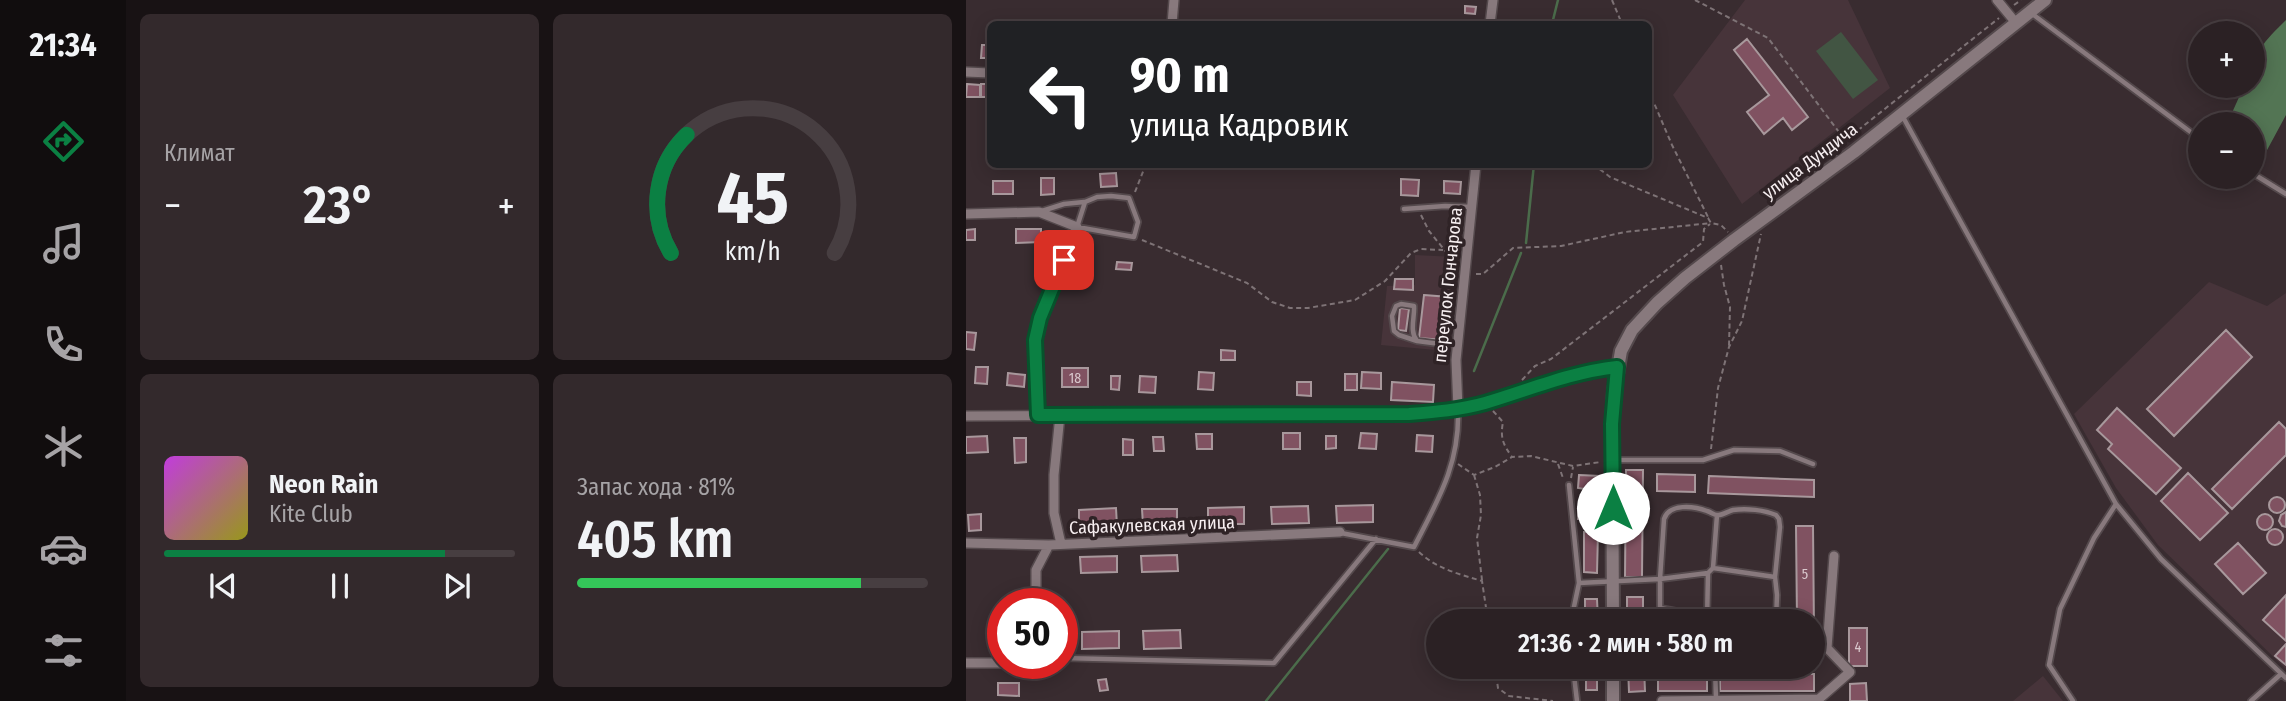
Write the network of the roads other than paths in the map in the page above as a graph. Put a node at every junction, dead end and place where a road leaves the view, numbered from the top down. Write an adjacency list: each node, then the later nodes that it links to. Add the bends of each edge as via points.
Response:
1 (1174, 0): 6 (street)
2 (1493, 0): 7 (street)
3 (1997, 0): 8 (street)
4 (2045, 0): 5 (main road, улица Дундича)
5 (2030, 12): 8 (main road, улица Дундича); 12 (lane)
6 (1172, 21)
7 (1490, 21)
8 (2016, 23): 11 (main road, улица Дундича)
9 (966, 72): 10 (street)
10 (987, 73)
11 (1901, 115): 24 (main road, улица Дундича, via 1666,294 1626,339); 32 (lane)
12 (2188, 130)
13 (1476, 168): 17 (street, переулок Гончарова)
14 (2265, 181): 15 (lane)
15 (2286, 194)
16 (1085, 202): 19 (lane); 21 (lane); 21 (lane, via 1097,197 1129,198 1138,222 1134,237)
17 (1472, 207): 18 (lane); 23 (street, переулок Гончарова)
18 (1404, 209)
19 (1039, 212): 20 (street); 21 (street)
20 (966, 214)
21 (1077, 227): 26 (street, via 1035,340)
22 (1417, 341): 22 (lane, via 1394,331 1395,306 1414,306); 23 (lane)
23 (1457, 346): 25 (street, переулок Гончарова)
24 (1617, 367): 25 (street); 29 (main road, улица Дундича)
25 (1458, 409): 27 (street, via 1409,414); 35 (lane, via 1454,461 1414,547)
26 (1038, 415): 27 (street); 28 (street)
27 (1060, 415): 37 (street, via 1054,513)
28 (966, 416)
29 (1612, 460): 30 (lane, via 1703,460 1734,450 1780,451); 43 (main road, улица Дундича)
30 (1813, 464)
31 (1569, 485): 44 (lane)
32 (2116, 504): 56 (lane, via 2161,559); 65 (lane, via 2060,608 2049,665)
33 (1717, 515): 40 (lane); 41 (lane, via 1734,510 1776,515 1780,527); 42 (lane, via 1680,507 1666,513)
34 (1340, 532): 35 (lane); 37 (street, Сафакулевская улица)
35 (1376, 540): 53 (lane, via 1274,663)
36 (966, 543): 38 (street, Сафакулевская улица)
37 (1061, 544): 38 (street, Сафакулевская улица)
38 (1049, 545): 45 (street, via 1036,570)
39 (1834, 556): 52 (street)
40 (1710, 570): 41 (lane); 42 (lane); 50 (lane)
41 (1775, 577): 51 (lane)
42 (1660, 579): 43 (lane); 46 (lane)
43 (1613, 580): 44 (lane); 48 (main road, улица Дундича)
44 (1579, 583): 47 (lane)
45 (1036, 588)
46 (1660, 608): 49 (lane)
47 (1574, 609)
48 (1613, 609)
49 (1664, 609)
50 (1708, 609)
51 (1776, 609)
52 (1827, 648): 61 (street, via 1850,672 1819,699)
53 (1078, 658)
54 (966, 663): 55 (street)
55 (987, 663)
56 (2281, 674): 57 (lane); 66 (lane)
57 (2286, 678)
58 (1574, 679): 62 (lane)
59 (1613, 679): 63 (main road)
60 (1715, 679): 61 (lane)
61 (1716, 700): 64 (street)
62 (1577, 701)
63 (1613, 701)
64 (1662, 701)
65 (2073, 701)
66 (2251, 701)

